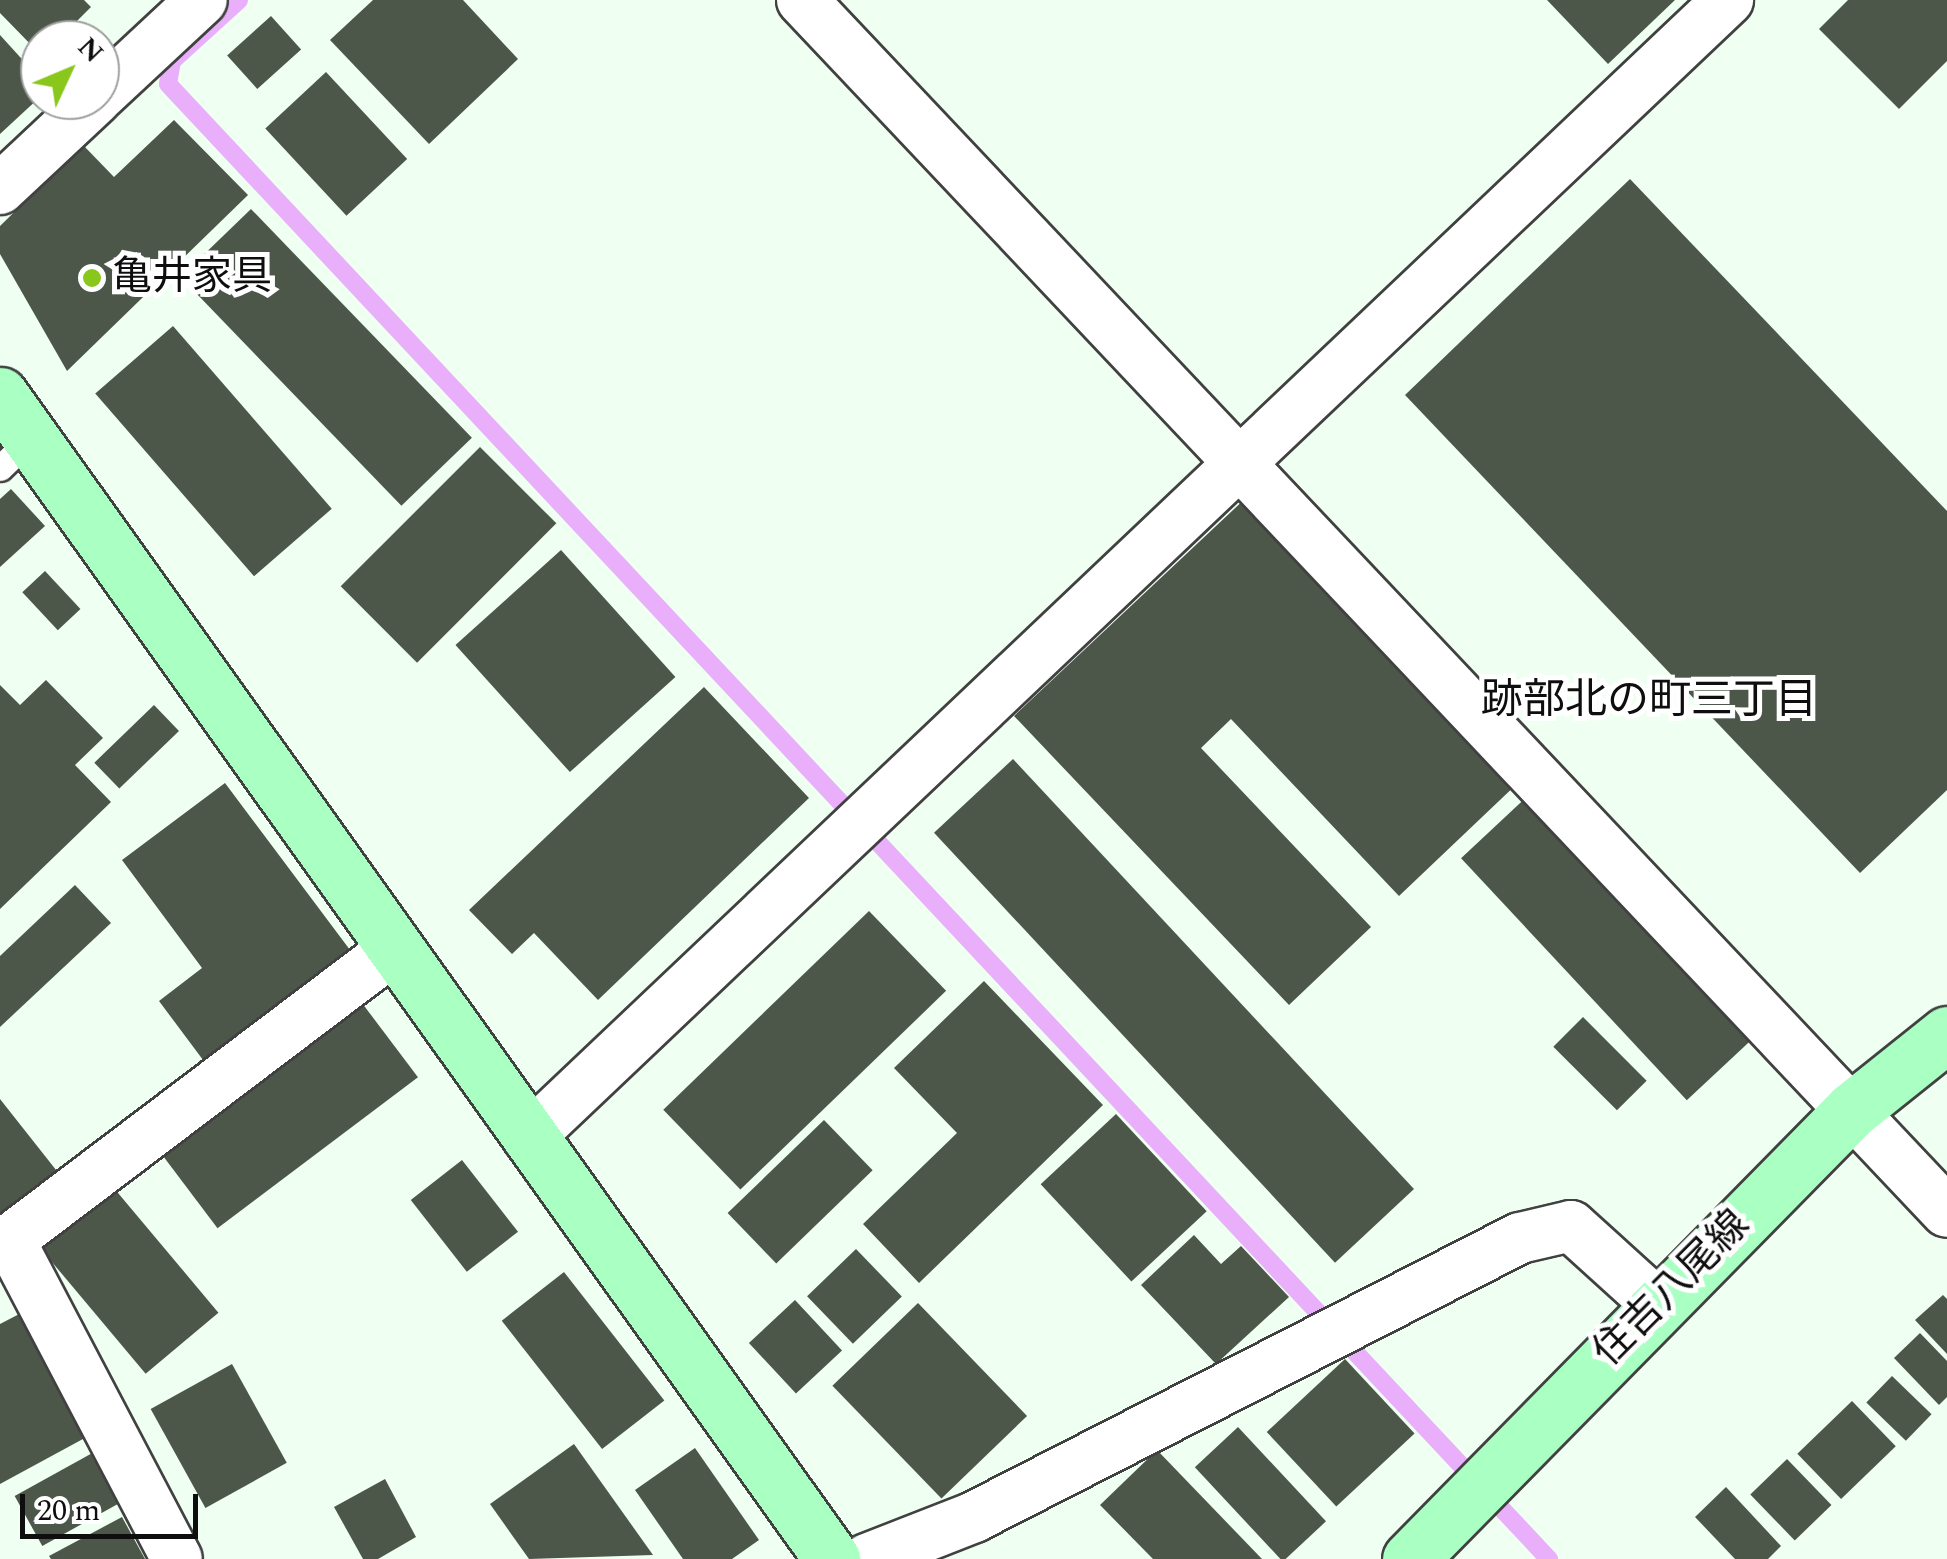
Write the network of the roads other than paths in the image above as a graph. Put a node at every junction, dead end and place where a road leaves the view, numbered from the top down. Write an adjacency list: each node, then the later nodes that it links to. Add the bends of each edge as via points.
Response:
1 (202, 0): 4 (street)
2 (802, 0): 8 (street)
3 (1728, 0): 8 (street)
4 (120, 77)
5 (74, 120): 6 (street)
6 (0, 189)
7 (10, 434): 9 (street)
8 (1242, 461): 11 (street); 12 (street)
9 (394, 949): 12 (street); 14 (street)
10 (1947, 1034): 11 (street, 住吉八尾線)
11 (1852, 1109): 13 (street); 15 (street, 住吉八尾線)
12 (528, 1138): 17 (street)
13 (1947, 1212)
14 (5, 1243): 16 (street)
15 (1656, 1303): 18 (street, via 1571,1226 1520,1238 974,1517); 19 (street, 住吉八尾線)
16 (177, 1559)
17 (832, 1559)
18 (867, 1559)
19 (1410, 1559)

